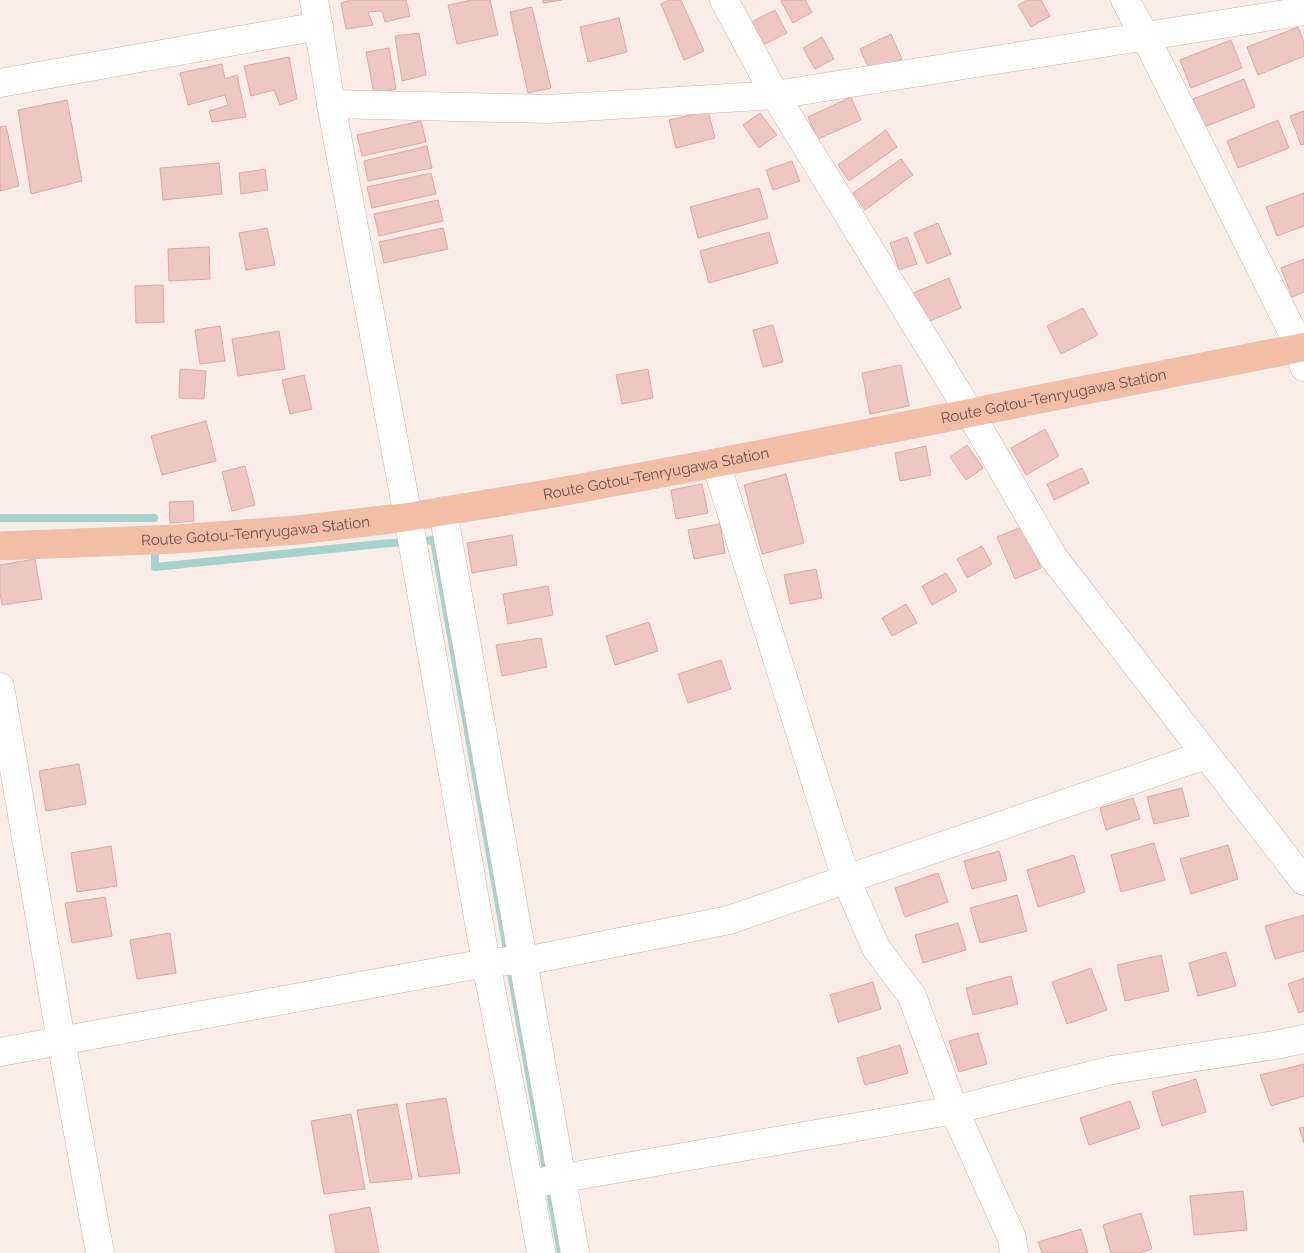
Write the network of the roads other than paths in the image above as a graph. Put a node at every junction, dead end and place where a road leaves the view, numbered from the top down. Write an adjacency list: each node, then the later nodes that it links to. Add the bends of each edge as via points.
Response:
1 (724, 0): 7 (street)
2 (1124, 0): 5 (street)
3 (1304, 11): 5 (street)
4 (316, 13): 6 (street); 8 (street)
5 (1145, 36): 7 (street); 9 (street)
6 (0, 83)
7 (774, 96): 8 (street, via 548,109); 10 (street)
8 (331, 104): 13 (street)
9 (1303, 354): 10 (main road, Route Gotou-Tenryugawa Station)
10 (970, 413): 11 (main road, Route Gotou-Tenryugawa Station); 16 (street, via 1053,557)
11 (716, 463): 12 (main road, Route Gotou-Tenryugawa Station); 17 (street)
12 (443, 512): 13 (main road, Route Gotou-Tenryugawa Station); 19 (street)
13 (408, 517): 14 (main road, Route Gotou-Tenryugawa Station, via 197,538); 20 (street)
14 (0, 546)
15 (0, 687): 22 (street)
16 (1206, 756): 17 (street); 18 (street)
17 (846, 879): 19 (street, via 729,920); 24 (street, via 876,948 912,996)
18 (1304, 881)
19 (522, 960): 20 (street); 25 (street)
20 (486, 964): 22 (street); 26 (street)
21 (1304, 1039): 24 (street, via 1112,1070)
22 (61, 1040): 23 (street); 27 (street)
23 (0, 1052)
24 (954, 1110): 25 (street); 30 (street, via 1012,1238)
25 (561, 1178): 26 (street); 29 (street)
26 (529, 1184): 28 (street)
27 (100, 1253)
28 (541, 1253)
29 (574, 1253)
30 (1014, 1253)

